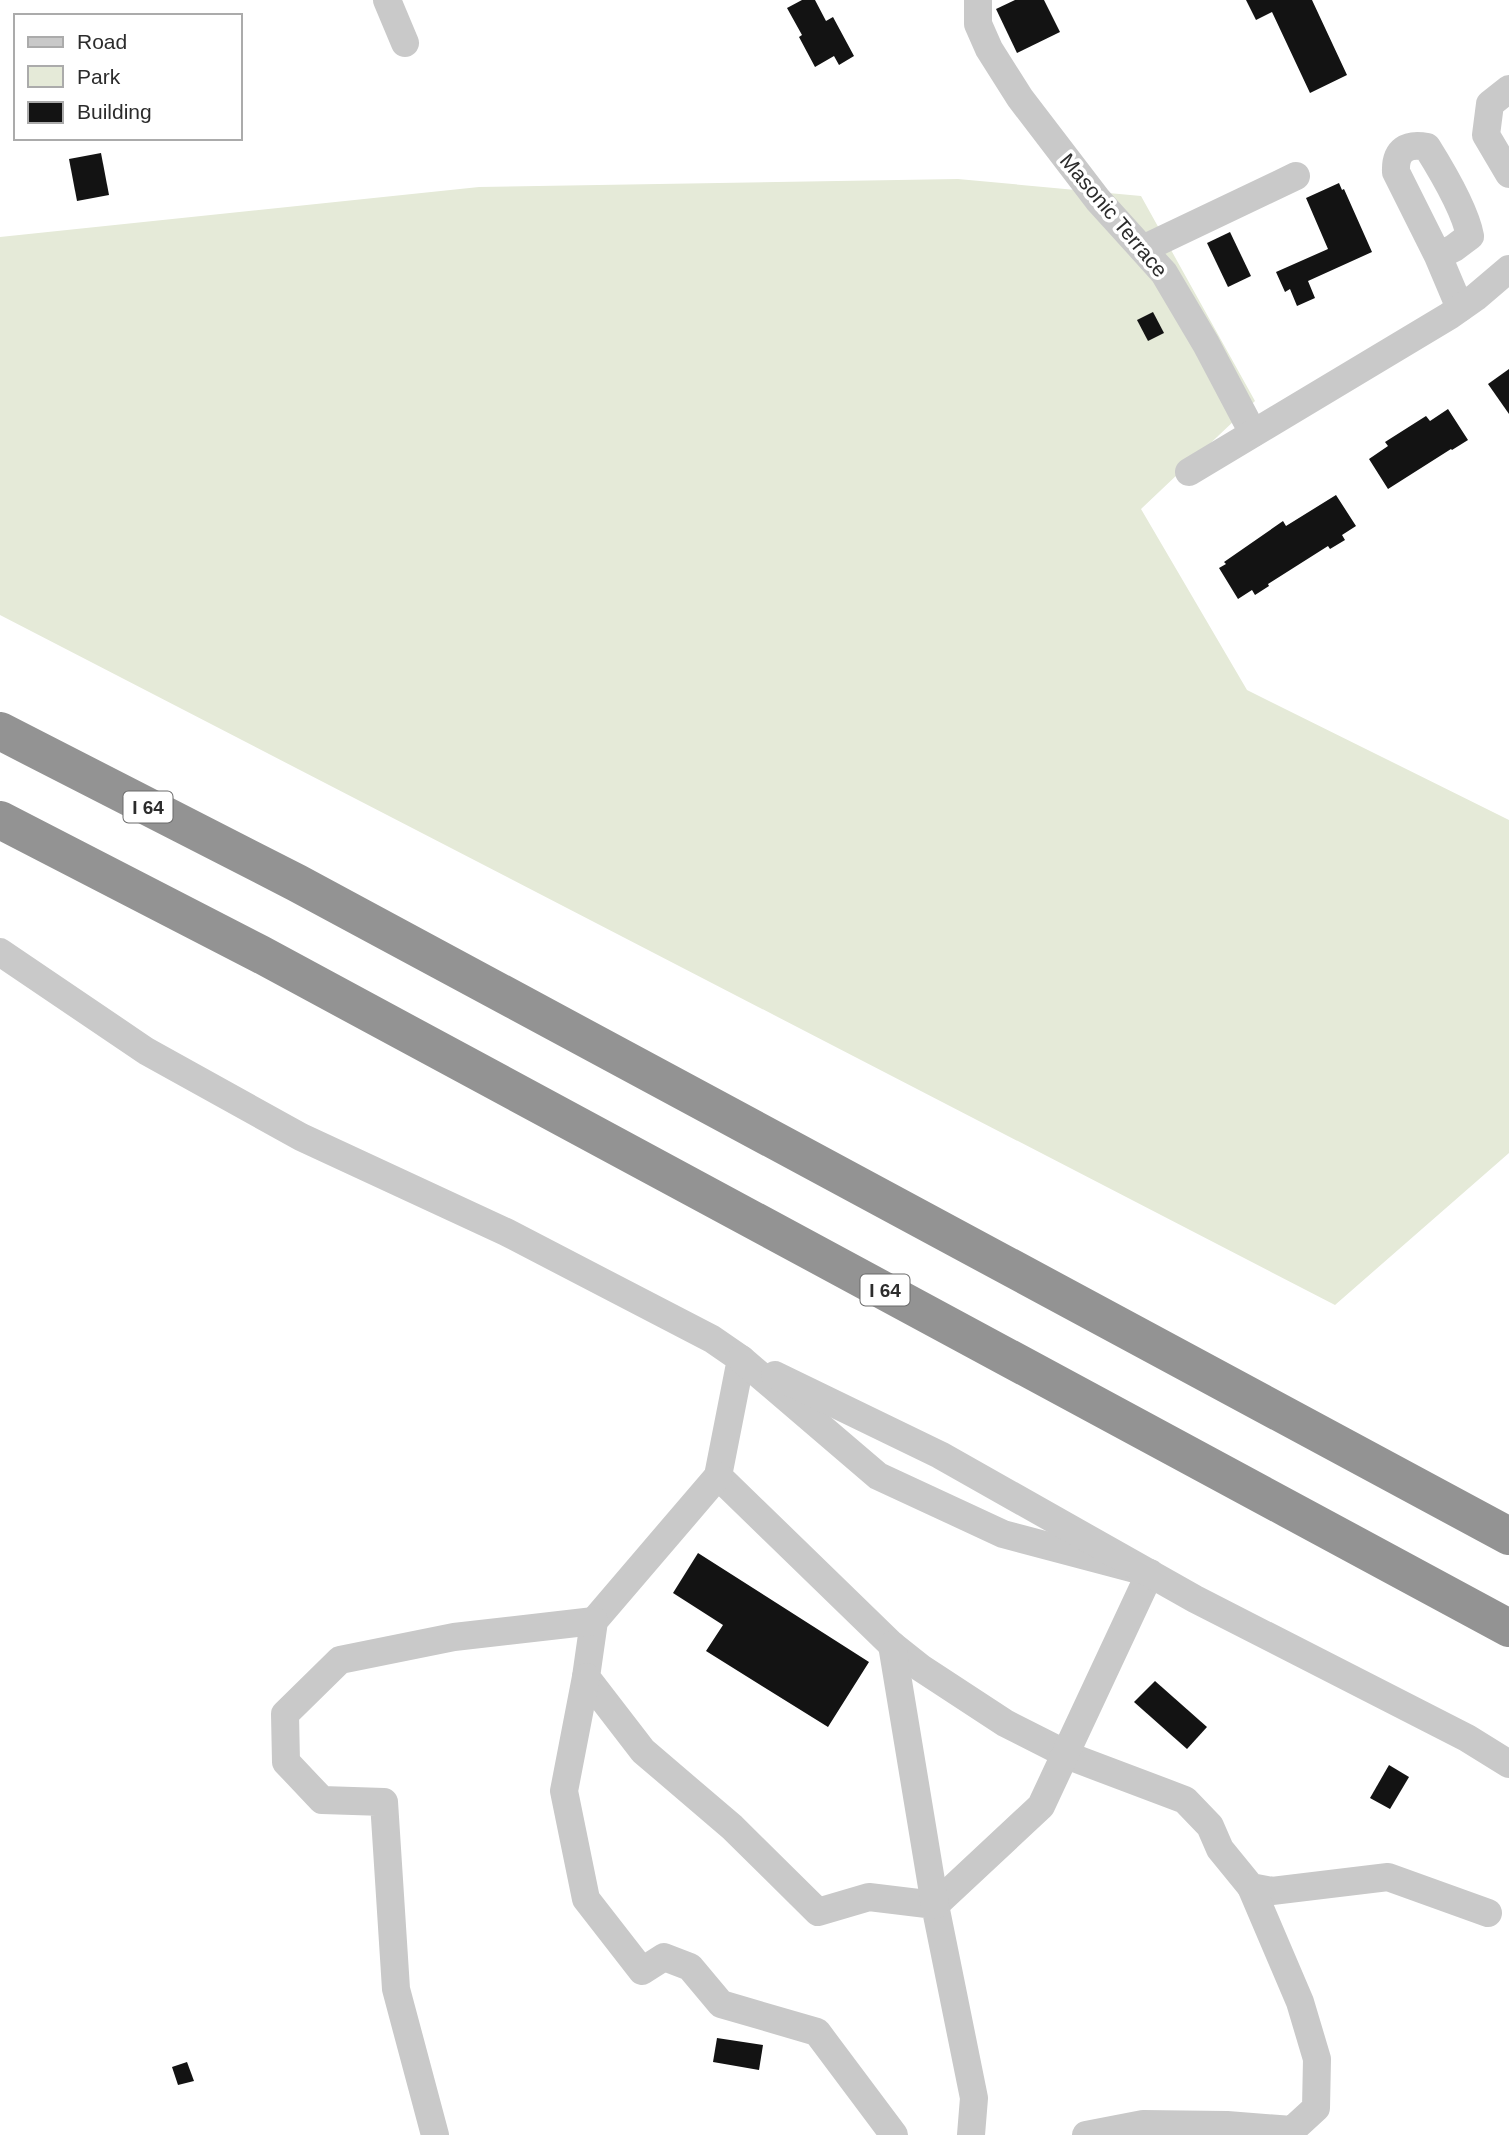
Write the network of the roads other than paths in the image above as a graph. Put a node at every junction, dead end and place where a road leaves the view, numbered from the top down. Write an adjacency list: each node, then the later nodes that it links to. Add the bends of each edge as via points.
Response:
1 (387, 0): 3 (street)
2 (978, 0): 7 (street, Masonic Terrace, via 978,24 1020,97 1098,201)
3 (405, 43)
4 (1509, 89): 5 (street, via 1490,104 1486,135)
5 (1509, 174)
6 (1296, 176): 7 (street)
7 (1143, 249): 11 (street, Masonic Terrace, via 1164,273)
8 (1438, 256): 10 (street)
9 (1509, 270): 10 (street)
10 (1460, 308): 11 (street)
11 (1253, 433): 12 (street)
12 (1189, 472)
13 (0, 730): 18 (highway, I 64, via 297,883)
14 (0, 820): 21 (highway, I 64, via 285,967)
15 (0, 952): 16 (street, via 146,1051 302,1137 506,1232 712,1339)
16 (741, 1359): 17 (street); 19 (street, via 940,1455); 19 (street, via 878,1476 1003,1534)
17 (718, 1476): 20 (street); 22 (street)
18 (1509, 1536)
19 (1150, 1573): 24 (street); 25 (street)
20 (594, 1621): 23 (street); 29 (street, via 454,1637 340,1660 285,1714 286,1762 323,1800 384,1802 396,1989)
21 (1509, 1628)
22 (892, 1645): 24 (street, via 1005,1723); 27 (street)
23 (586, 1677): 27 (street, via 643,1751 732,1827 818,1912 869,1896); 30 (street, via 564,1791 586,1899 642,1971 664,1956 690,1967 721,2004 817,2032)
24 (1065, 1754): 26 (street, via 1185,1800 1210,1826 1220,1849); 27 (street, via 1041,1806)
25 (1509, 1764)
26 (1251, 1887): 28 (street, via 1272,1891 1388,1877); 32 (street, via 1300,2002 1317,2059 1316,2108 1292,2130 1143,2124)
27 (935, 1905): 31 (street, via 974,2098)
28 (1488, 1913)
29 (435, 2135)
30 (894, 2135)
31 (971, 2135)
32 (1086, 2135)

